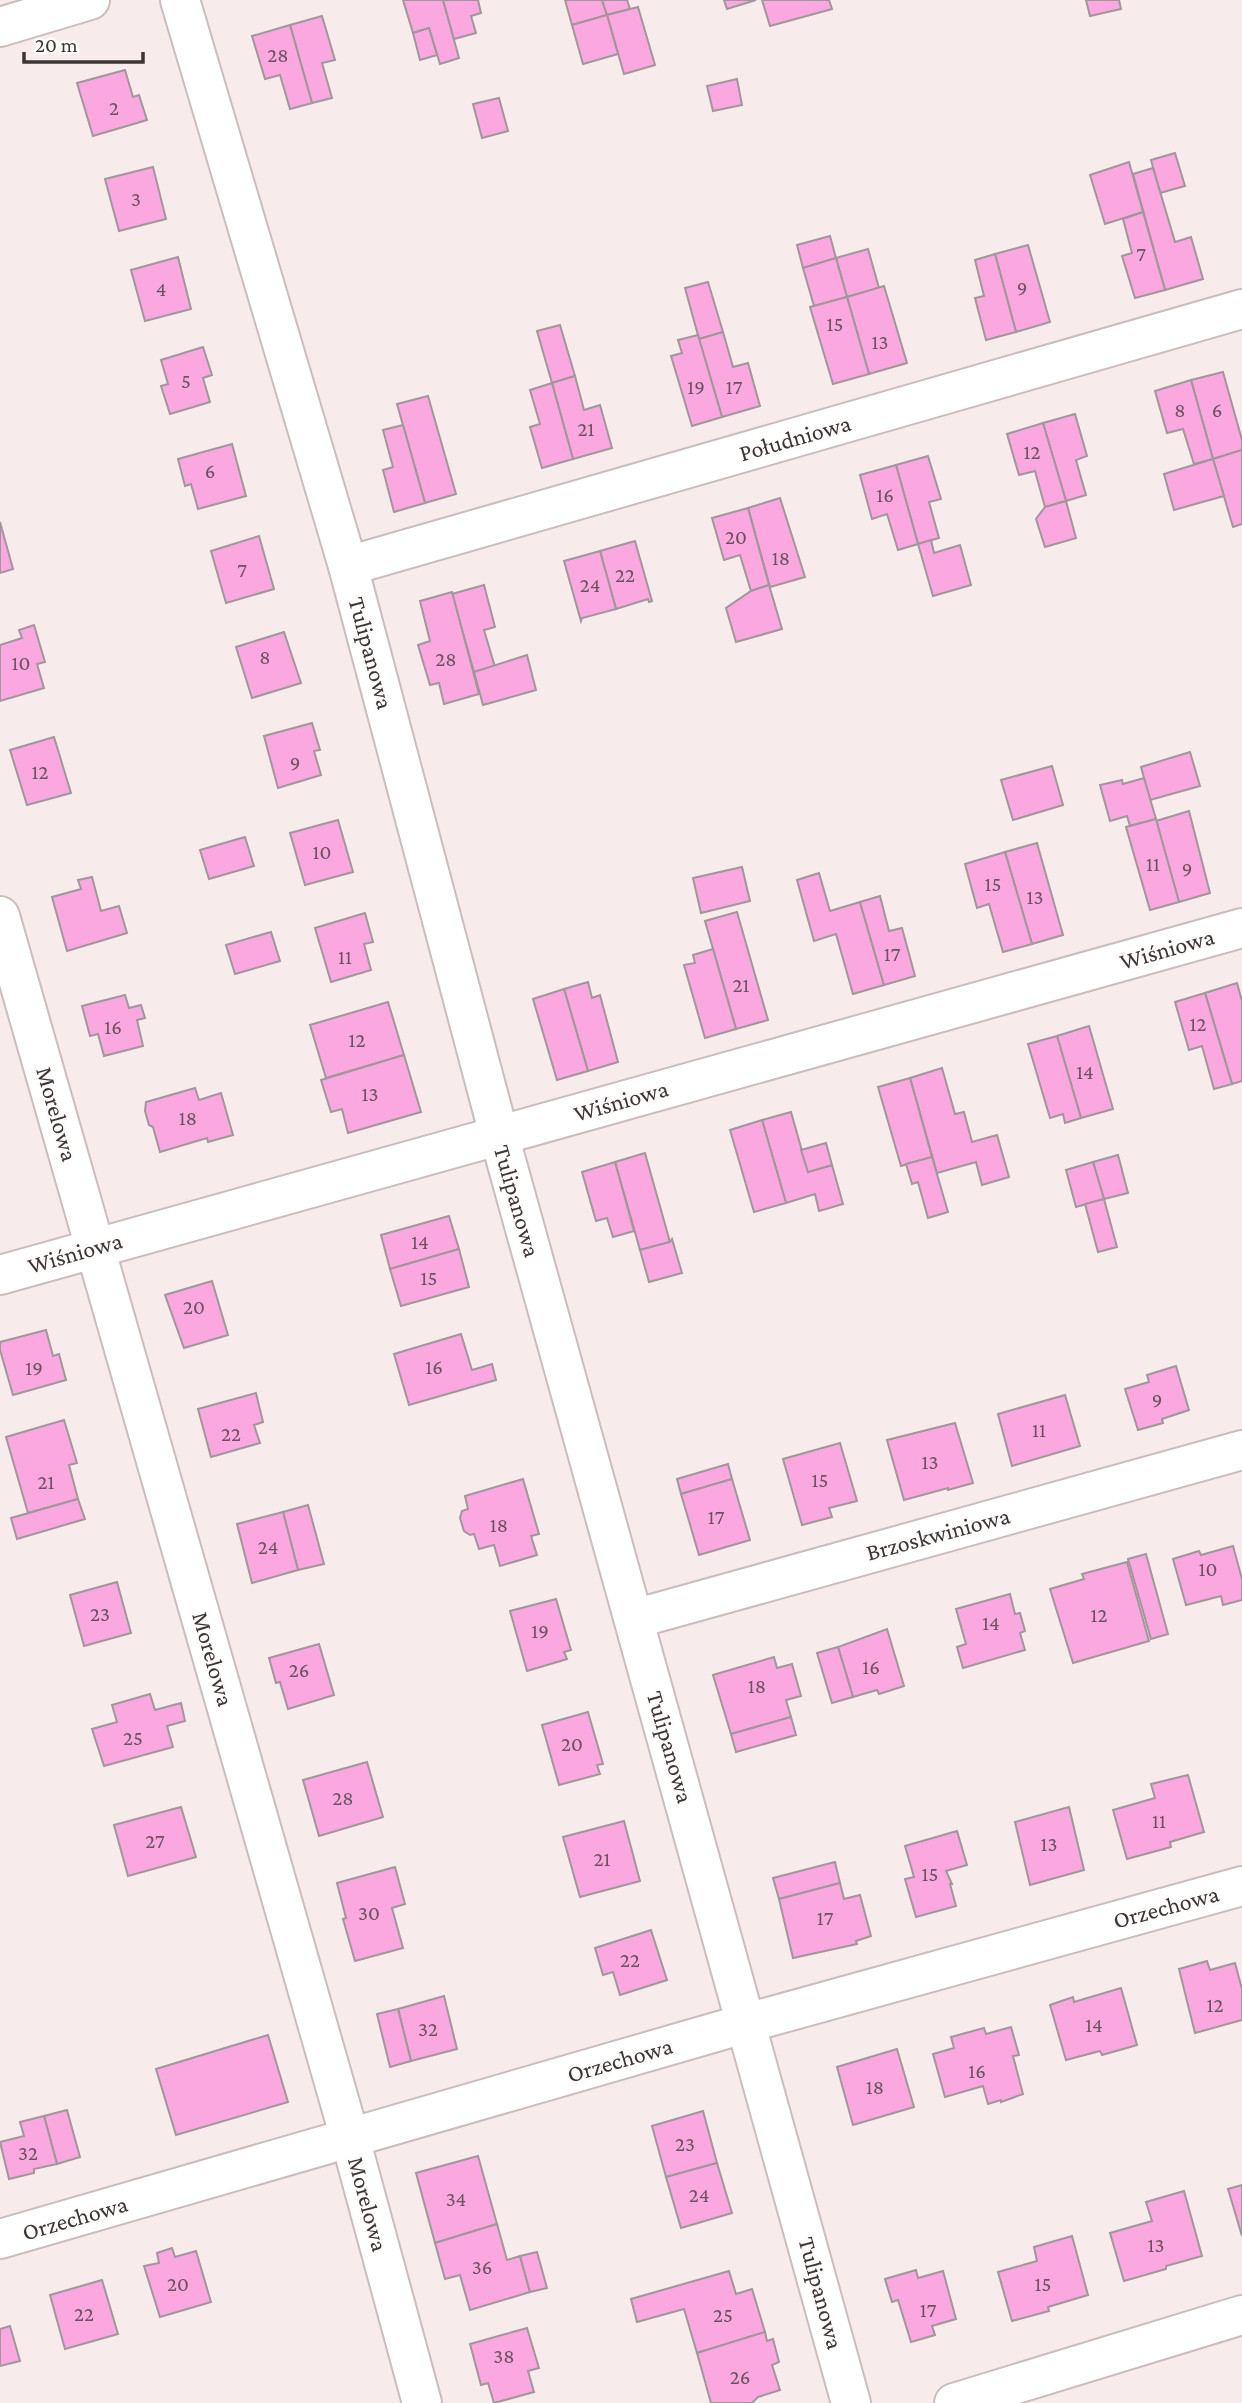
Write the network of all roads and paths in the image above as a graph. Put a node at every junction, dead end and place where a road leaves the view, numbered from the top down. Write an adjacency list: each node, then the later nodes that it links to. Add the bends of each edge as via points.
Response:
1 (90, 0): 3 (street)
2 (180, 0): 5 (street, Tulipanowa)
3 (0, 27)
4 (1242, 309): 5 (street, Południowa)
5 (348, 566): 8 (street, Tulipanowa)
6 (0, 916): 9 (street, Morelowa)
7 (1242, 928): 8 (street, Wiśniowa)
8 (499, 1135): 9 (street, Wiśniowa); 12 (street, Tulipanowa)
9 (95, 1247): 10 (street, Wiśniowa); 15 (street, Morelowa)
10 (0, 1275)
11 (1242, 1450): 12 (street, Brzoskwiniowa)
12 (634, 1619): 14 (street, Tulipanowa)
13 (1242, 1886): 14 (street, Orzechowa)
14 (747, 2023): 15 (street, Orzechowa); 19 (street, Tulipanowa)
15 (350, 2138): 16 (street, Orzechowa); 18 (street, Morelowa)
16 (0, 2239)
17 (1242, 2315): 20 (street)
18 (422, 2403)
19 (850, 2403)
20 (954, 2403)

